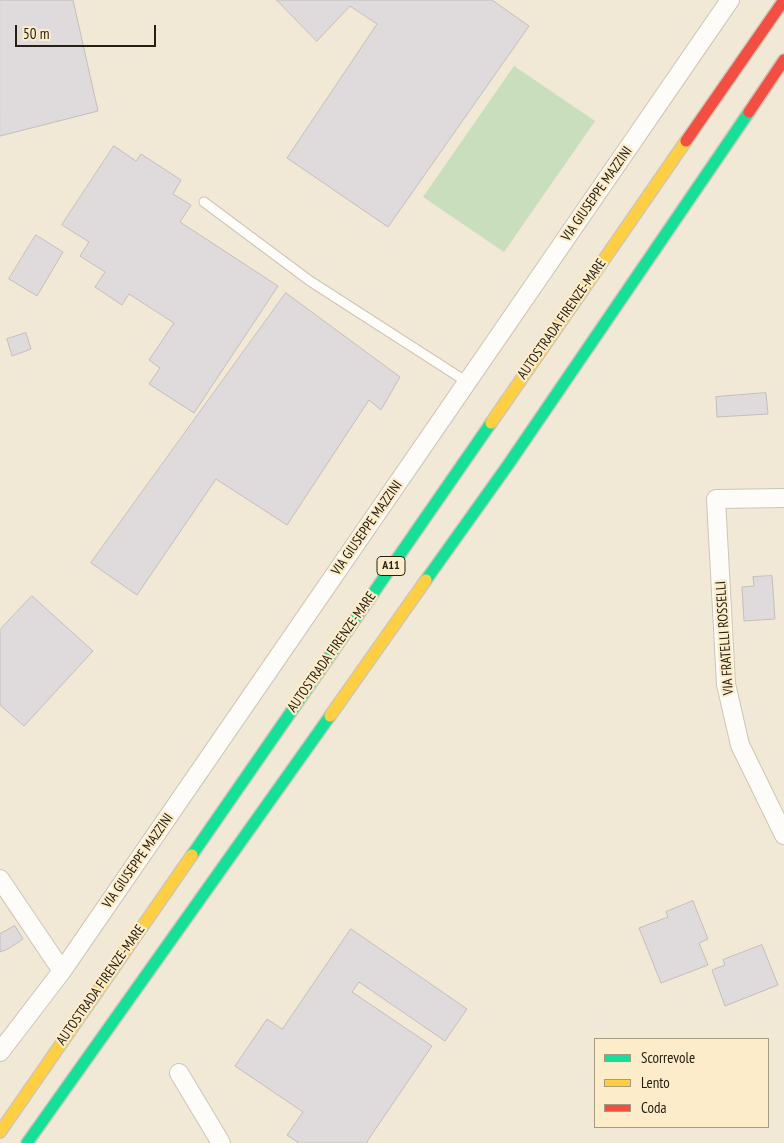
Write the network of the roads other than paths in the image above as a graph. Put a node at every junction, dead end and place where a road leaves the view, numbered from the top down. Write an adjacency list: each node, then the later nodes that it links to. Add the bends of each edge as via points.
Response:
1 (784, 0): 12 (highway, AUTOSTRADA FIRENZE-MARE / A11)
2 (727, 1): 5 (street, VIA GIUSEPPE MAZZINI)
3 (784, 60): 13 (highway, A11, via 508,465)
4 (204, 202): 5 (lane, via 310,281)
5 (467, 382): 9 (street, VIA GIUSEPPE MAZZINI)
6 (784, 498): 7 (street, VIA FRATELLI ROSSELLI, via 716,499 726,684 740,746)
7 (784, 835)
8 (0, 879): 9 (street)
9 (62, 971): 10 (street, VIA GIUSEPPE MAZZINI)
10 (0, 1052)
11 (179, 1073): 14 (street)
12 (0, 1132)
13 (27, 1143)
14 (222, 1143)

